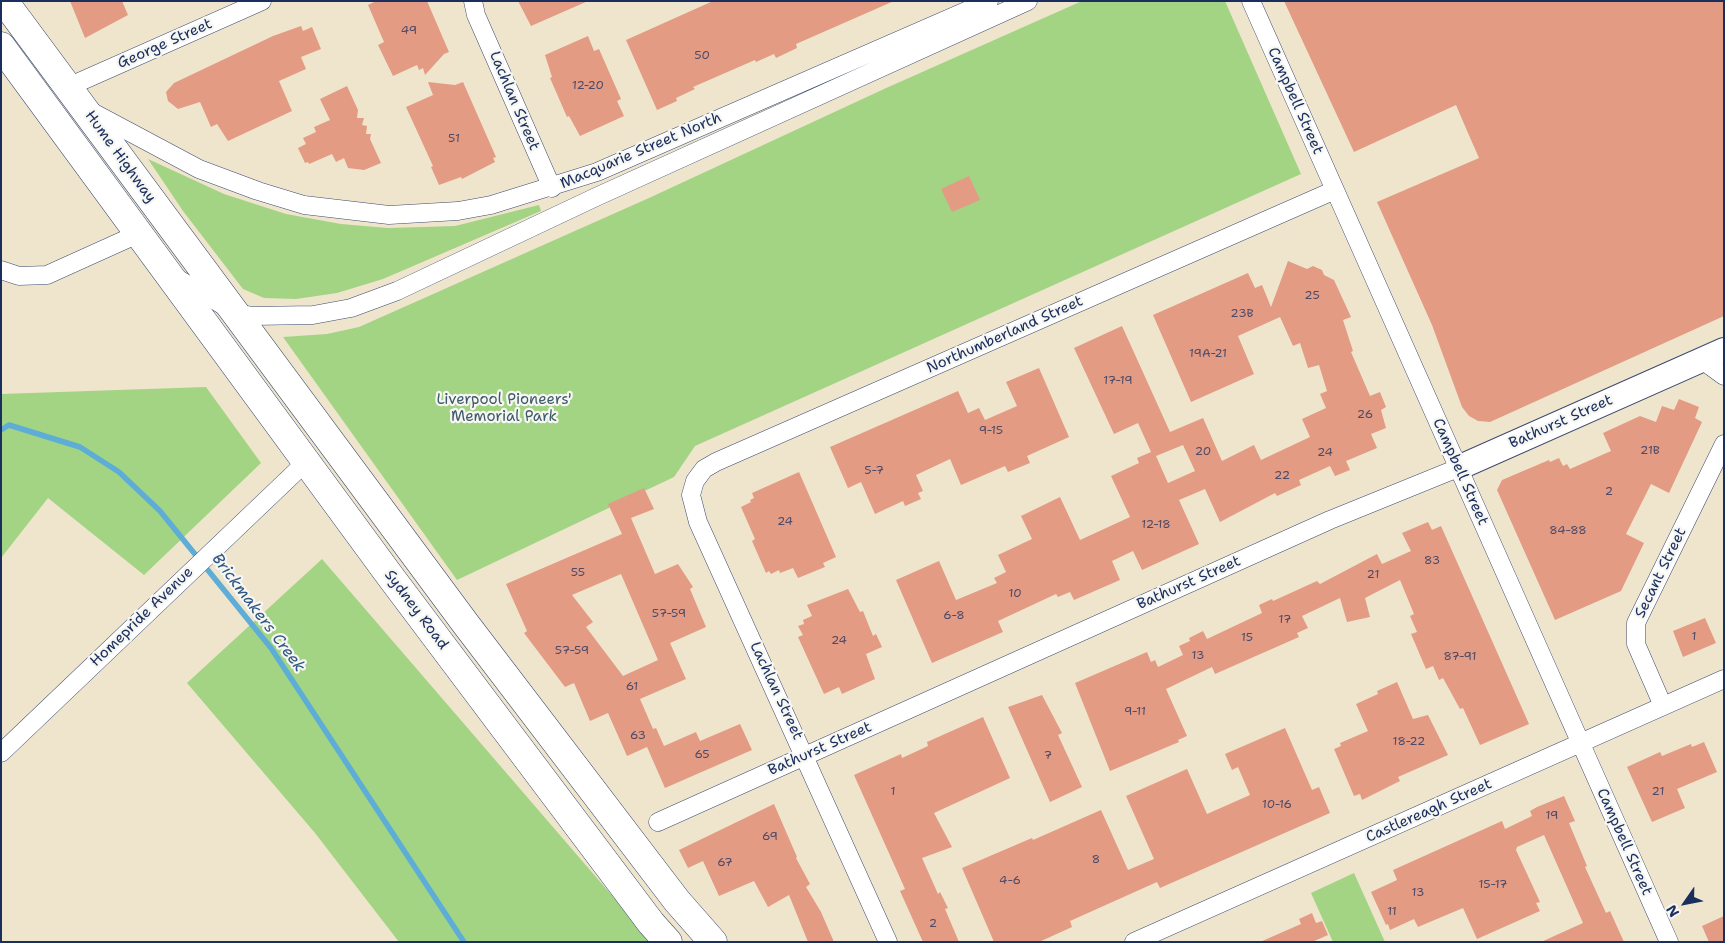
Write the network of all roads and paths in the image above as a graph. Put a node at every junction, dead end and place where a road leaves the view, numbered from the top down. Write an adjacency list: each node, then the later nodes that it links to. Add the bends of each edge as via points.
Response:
1 (4, 1): 8 (highway, Hume Highway)
2 (262, 1): 8 (street, George Street)
3 (990, 1): 10 (street, Macquarie Street North, via 597,172)
4 (1028, 1): 15 (street, Macquarie Street North, via 596,196 397,291 350,308 313,315 271,317)
5 (1251, 1): 11 (street, Campbell Street)
6 (472, 6): 10 (street, Lachlan Street)
7 (1, 46): 12 (highway, Hume Highway)
8 (68, 87): 9 (highway, Hume Highway)
9 (84, 108): 10 (street, Macquarie Street North, via 199,168 304,205 389,215 429,214 491,205); 15 (highway, Hume Highway)
10 (552, 188)
11 (1335, 190): 22 (street, Campbell Street); 23 (street, Northumberland Street, via 716,462 700,475)
12 (140, 233): 13 (street, via 47,275 19,276); 14 (highway, Hume Highway)
13 (1, 270)
14 (170, 275): 15 (street, Macquarie Street North); 21 (highway, Sydney Road)
15 (236, 313): 19 (highway, Sydney Road)
16 (1724, 350): 17 (street, Bathurst Street)
17 (1702, 360): 18 (street); 22 (street, Bathurst Street)
18 (1724, 376)
19 (330, 442): 21 (highway); 31 (highway, Sydney Road, via 671,893)
20 (1724, 444): 25 (street, Secant Street, via 1636,622 1636,644)
21 (307, 462): 27 (street, Homepride Avenue); 30 (highway, Sydney Road)
22 (1458, 468): 26 (street, Campbell Street); 28 (street, Bathurst Street, via 1330,520)
23 (691, 495): 28 (street, Lachlan Street, via 698,522)
24 (1724, 679): 25 (street, Castlereagh Street)
25 (1663, 706): 26 (street, Castlereagh Street)
26 (1580, 743): 33 (street, Castlereagh Street); 34 (street, Campbell Street)
27 (1, 753)
28 (805, 755): 29 (street, Bathurst Street); 32 (street, Lachlan Street)
29 (658, 822)
30 (668, 942)
31 (713, 942)
32 (888, 942)
33 (1134, 942)
34 (1669, 942)

